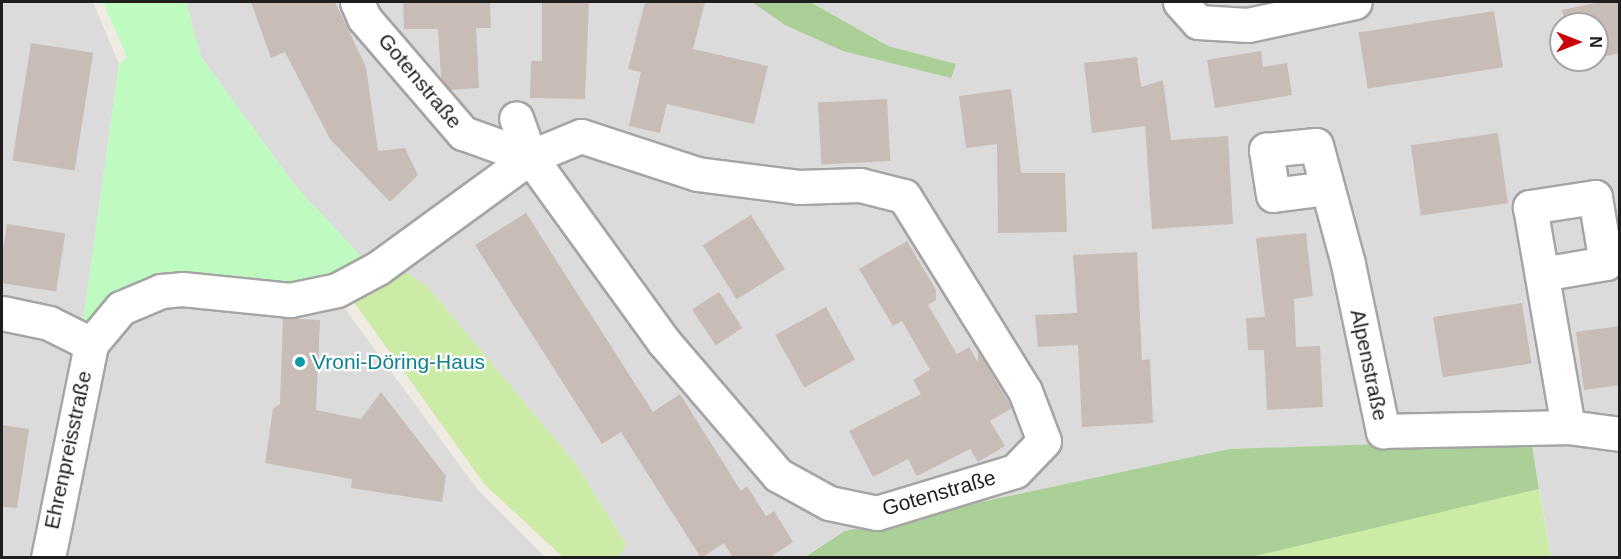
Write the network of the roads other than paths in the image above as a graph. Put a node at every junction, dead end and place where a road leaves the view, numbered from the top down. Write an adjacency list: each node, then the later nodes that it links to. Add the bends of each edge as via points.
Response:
1 (357, 2): 5 (street, Gotenstraße, via 364,18 463,133)
2 (1180, 2): 3 (street, via 1198,22 1248,25)
3 (1355, 2)
4 (516, 118): 5 (street, Gotenstraße)
5 (530, 158): 5 (street, Gotenstraße, via 581,136 697,174 798,187 860,185 904,196 1025,391 1044,441 1015,471 963,490 877,513 829,503 778,475 664,342); 8 (street, Gotenstraße, via 378,268)
6 (1327, 188): 11 (street, Alpenstraße, via 1383,431)
7 (1542, 274): 11 (street)
8 (337, 290): 10 (street, Ehrenpreisstraße, via 291,300 161,291 121,308)
9 (2, 313): 10 (street, Ehrenpreisstraße, via 49,323)
10 (91, 344): 13 (street, Ehrenpreisstraße)
11 (1568, 427): 12 (street, Alpenstraße)
12 (1620, 434)
13 (48, 558)

